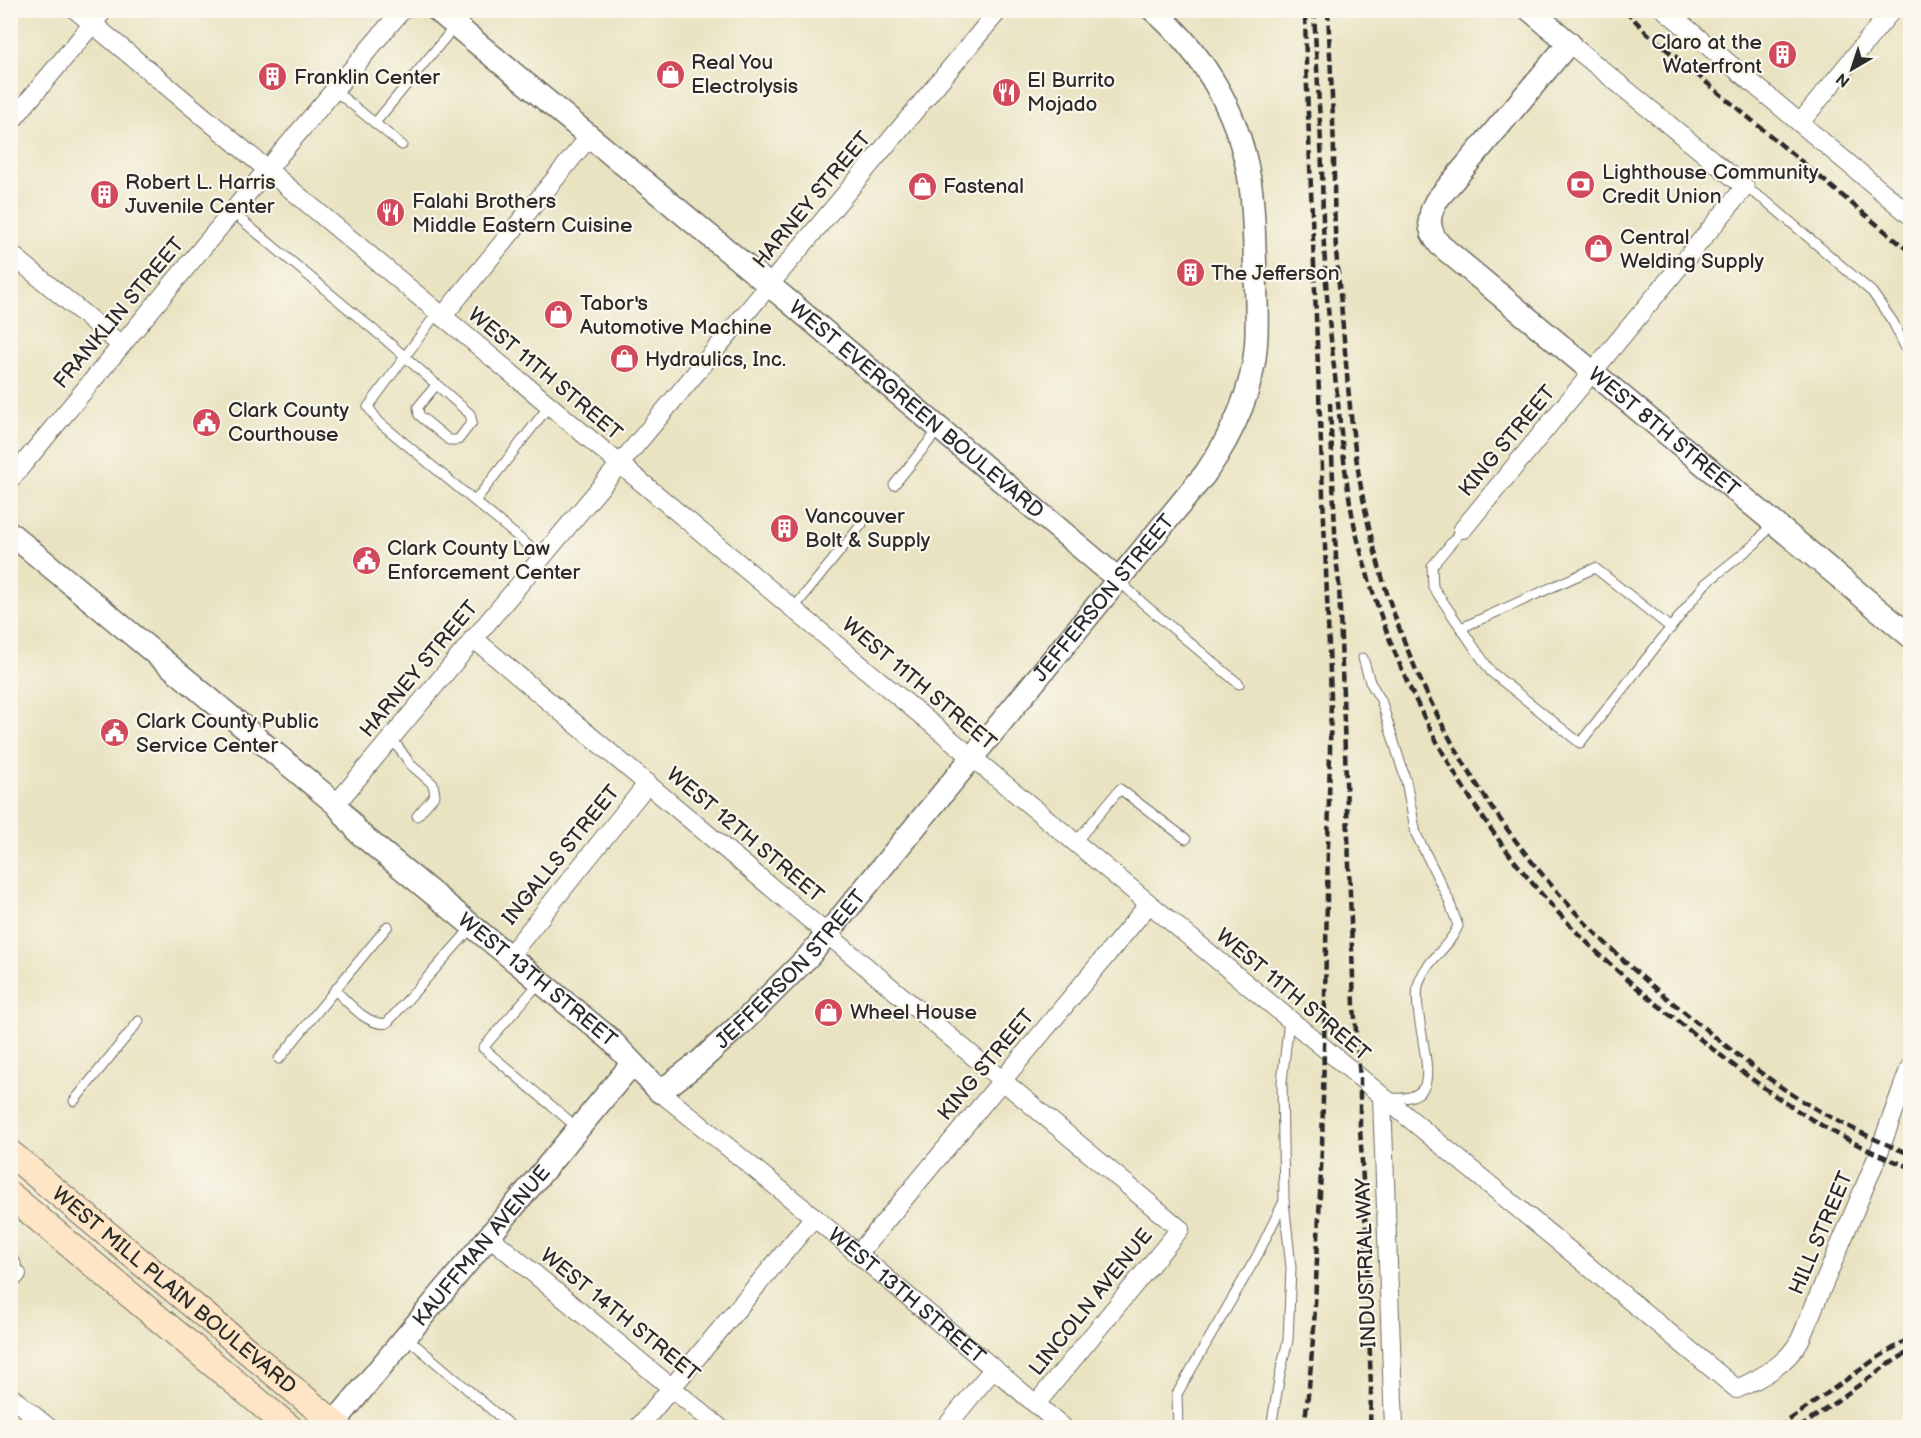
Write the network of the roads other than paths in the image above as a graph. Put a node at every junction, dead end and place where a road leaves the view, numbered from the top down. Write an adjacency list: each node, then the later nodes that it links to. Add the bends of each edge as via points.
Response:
1 (76, 10): 9 (street, WEST 11TH STREET)
2 (402, 10): 12 (street, FRANKLIN STREET)
3 (437, 10): 10 (street, WEST EVERGREEN BOULEVARD)
4 (999, 10): 23 (street, HARNEY STREET)
5 (1153, 10): 42 (street, JEFFERSON STREET, via 1185,40 1202,63 1225,101 1241,144 1253,206 1256,346 1244,401 1227,440 1205,474)
6 (1530, 10): 11 (street)
7 (1665, 10): 15 (street)
8 (1892, 10): 15 (street)
9 (99, 18): 13 (street); 18 (street, WEST 11TH STREET)
10 (455, 26): 14 (lane); 16 (street, WEST EVERGREEN BOULEVARD)
11 (1569, 43): 19 (street); 29 (street, WEST 8TH STREET, via 1436,201 1429,219 1440,245)
12 (334, 90): 14 (lane); 18 (street, FRANKLIN STREET)
13 (10, 123)
14 (375, 123): 17 (lane)
15 (1800, 123): 21 (street)
16 (590, 136): 23 (street, WEST EVERGREEN BOULEVARD); 24 (street)
17 (402, 145)
18 (266, 171): 20 (street, FRANKLIN STREET); 24 (street, WEST 11TH STREET)
19 (1745, 187): 26 (lane, via 1872,291); 29 (street, KING STREET)
20 (232, 212): 25 (street, FRANKLIN STREET); 27 (lane)
21 (1911, 215)
22 (10, 253): 25 (street)
23 (770, 285): 32 (street, WEST EVERGREEN BOULEVARD); 33 (street, HARNEY STREET)
24 (440, 315): 27 (lane); 31 (street, WEST 11TH STREET)
25 (121, 345): 34 (street, FRANKLIN STREET)
26 (1908, 347): 28 (lane)
27 (405, 356): 30 (lane); 36 (lane, via 368,407 380,422)
28 (1911, 357)
29 (1593, 372): 37 (street, WEST 8TH STREET); 39 (street, KING STREET)
30 (437, 384): 30 (lane, via 470,414 472,423 458,440 449,440 419,415 418,407)
31 (549, 406): 33 (street, WEST 11TH STREET); 36 (lane)
32 (940, 428): 35 (lane); 42 (street, WEST EVERGREEN BOULEVARD)
33 (619, 464): 41 (street, HARNEY STREET); 43 (street, WEST 11TH STREET)
34 (10, 480)
35 (894, 485)
36 (475, 501): 41 (lane)
37 (1773, 522): 45 (lane, via 1756,543 1705,584); 46 (street, WEST 8TH STREET)
38 (862, 524): 43 (lane)
39 (1463, 529): 44 (lane, via 1432,566 1433,587)
40 (10, 533): 53 (street, WEST 13TH STREET)
41 (542, 556): 47 (street, HARNEY STREET)
42 (1118, 579): 49 (lane); 51 (street, JEFFERSON STREET)
43 (793, 609): 51 (street, WEST 11TH STREET)
44 (1461, 628): 45 (lane, via 1595,568); 45 (lane, via 1491,672 1580,743)
45 (1671, 628)
46 (1911, 636)
47 (473, 638): 50 (street, HARNEY STREET); 52 (street, WEST 12TH STREET)
48 (1363, 658): 71 (lane, via 1370,682 1381,700 1406,781 1416,834 1458,926 1454,937 1427,966 1419,984 1416,1004 1426,1073 1424,1087 1404,1100)
49 (1239, 684)
50 (391, 737): 53 (street, HARNEY STREET); 54 (lane, via 411,765 433,784 435,795)
51 (972, 757): 56 (street, WEST 11TH STREET); 60 (street, JEFFERSON STREET)
52 (648, 783): 60 (street, WEST 12TH STREET); 61 (street, INGALLS STREET)
53 (336, 804): 59 (street, WEST 13TH STREET, via 359,833)
54 (417, 816)
55 (1186, 839): 56 (lane, via 1120,789)
56 (1075, 843): 57 (street, WEST 11TH STREET)
57 (1149, 904): 64 (street, WEST 11TH STREET); 69 (street, KING STREET)
58 (388, 926): 63 (lane)
59 (473, 926): 61 (street, WEST 13TH STREET); 63 (lane, via 387,1023 367,1018)
60 (828, 933): 69 (street, WEST 12TH STREET); 70 (street, JEFFERSON STREET, via 745,1020)
61 (509, 956): 62 (street, WEST 13TH STREET)
62 (540, 982): 67 (street, WEST 13TH STREET, via 610,1040); 73 (lane, via 483,1048)
63 (335, 990): 66 (lane)
64 (1289, 1020): 71 (street, WEST 11TH STREET); 76 (lane, via 1282,1082)
65 (139, 1021): 72 (lane)
66 (279, 1059)
67 (632, 1064): 70 (street, WEST 13TH STREET); 73 (street, KAUFFMAN AVENUE)
68 (1911, 1067): 84 (street, HILL STREET, via 1800,1340 1791,1354)
69 (1002, 1081): 78 (street, WEST 12TH STREET); 80 (street, KING STREET)
70 (660, 1092): 77 (street, WEST 13TH STREET)
71 (1382, 1098): 84 (street, WEST 11TH STREET); 97 (street, INDUSTRIAL WAY)
72 (74, 1101)
73 (579, 1129): 79 (street, KAUFFMAN AVENUE)
74 (10, 1153): 87 (main road, WEST MILL PLAIN BOULEVARD)
75 (10, 1195): 89 (main road, WEST MILL PLAIN BOULEVARD)
76 (1284, 1202): 95 (lane, via 1177,1394); 96 (lane, via 1291,1269 1288,1340)
77 (814, 1217): 80 (street, WEST 13TH STREET); 83 (street)
78 (1180, 1229): 86 (street, LINCOLN AVENUE)
79 (490, 1237): 81 (street, KAUFFMAN AVENUE); 83 (street, WEST 14TH STREET)
80 (858, 1254): 82 (street, WEST 13TH STREET)
81 (406, 1337): 87 (street, KAUFFMAN AVENUE); 90 (lane)
82 (994, 1368): 86 (street, WEST 13TH STREET); 93 (street, LINCOLN AVENUE)
83 (672, 1386): 91 (street); 92 (street, WEST 14TH STREET)
84 (1737, 1389)
85 (10, 1396): 88 (street)
86 (1036, 1404): 94 (street, WEST 13TH STREET)
87 (335, 1426)
88 (49, 1428)
89 (290, 1428)
90 (513, 1428)
91 (638, 1428)
92 (720, 1428)
93 (945, 1428)
94 (1064, 1428)
95 (1178, 1428)
96 (1271, 1428)
97 (1394, 1428)

